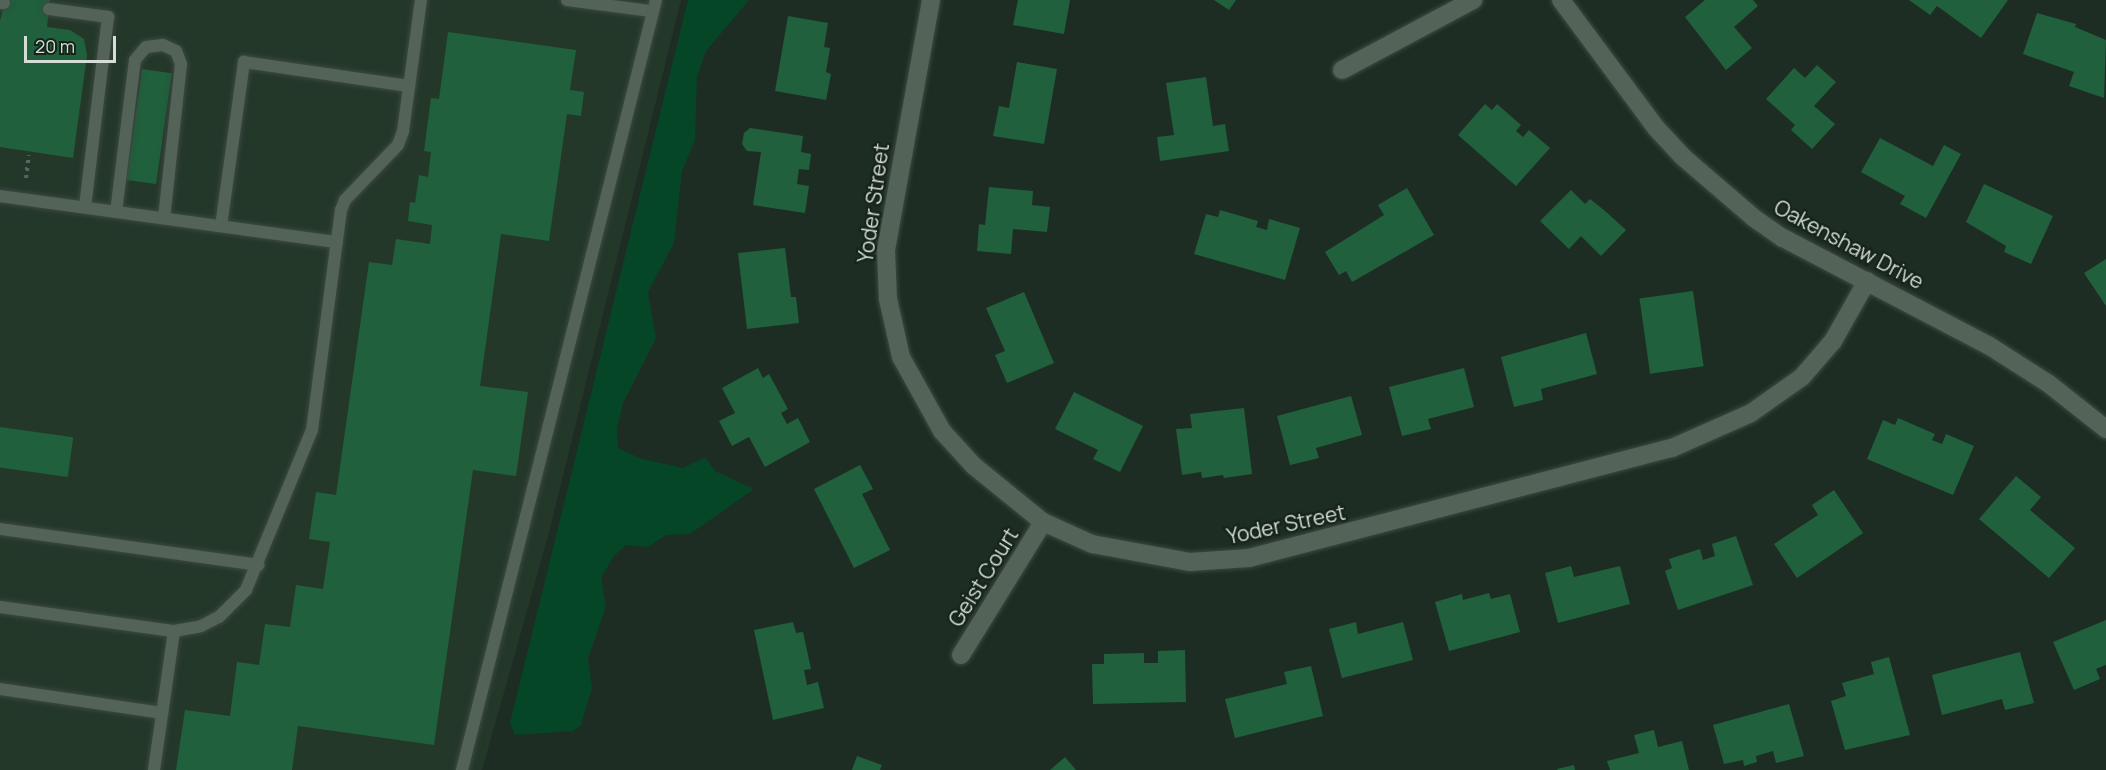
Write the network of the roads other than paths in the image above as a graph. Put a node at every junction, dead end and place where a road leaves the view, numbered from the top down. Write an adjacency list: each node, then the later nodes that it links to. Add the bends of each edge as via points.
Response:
1 (421, 0): 9 (lane)
2 (567, 0): 6 (lane)
3 (931, 0): 18 (street, Yoder Street, via 888,227 886,276 892,321 909,374 942,431 974,466)
4 (1473, 0): 8 (street)
5 (1561, 0): 16 (street, Oakenshaw Drive, via 1625,91 1683,157 1783,238)
6 (653, 5): 27 (lane)
7 (49, 9): 11 (lane, via 108,16)
8 (1342, 70)
9 (409, 86): 14 (lane, via 244,62); 15 (lane, via 398,145 345,200)
10 (0, 196): 11 (lane)
11 (85, 207): 12 (lane)
12 (116, 212): 13 (lane); 13 (lane, via 135,60 146,47 164,45 176,51 181,64)
13 (164, 218): 14 (lane)
14 (221, 226): 15 (lane)
15 (337, 242): 20 (lane, via 312,430)
16 (1867, 281): 17 (street, Oakenshaw Drive, via 1988,345 2049,384); 18 (street, Yoder Street, via 1833,341 1802,377 1727,426 1650,455 1249,558 1190,562 1158,559 1092,544)
17 (2106, 429)
18 (1043, 522): 23 (street, Geist Court)
19 (0, 529): 20 (lane)
20 (259, 565): 22 (lane, via 246,590 219,617 201,626)
21 (0, 607): 22 (lane)
22 (174, 631): 25 (lane)
23 (961, 655)
24 (0, 689): 25 (lane)
25 (162, 713): 26 (lane)
26 (154, 770)
27 (462, 770)

